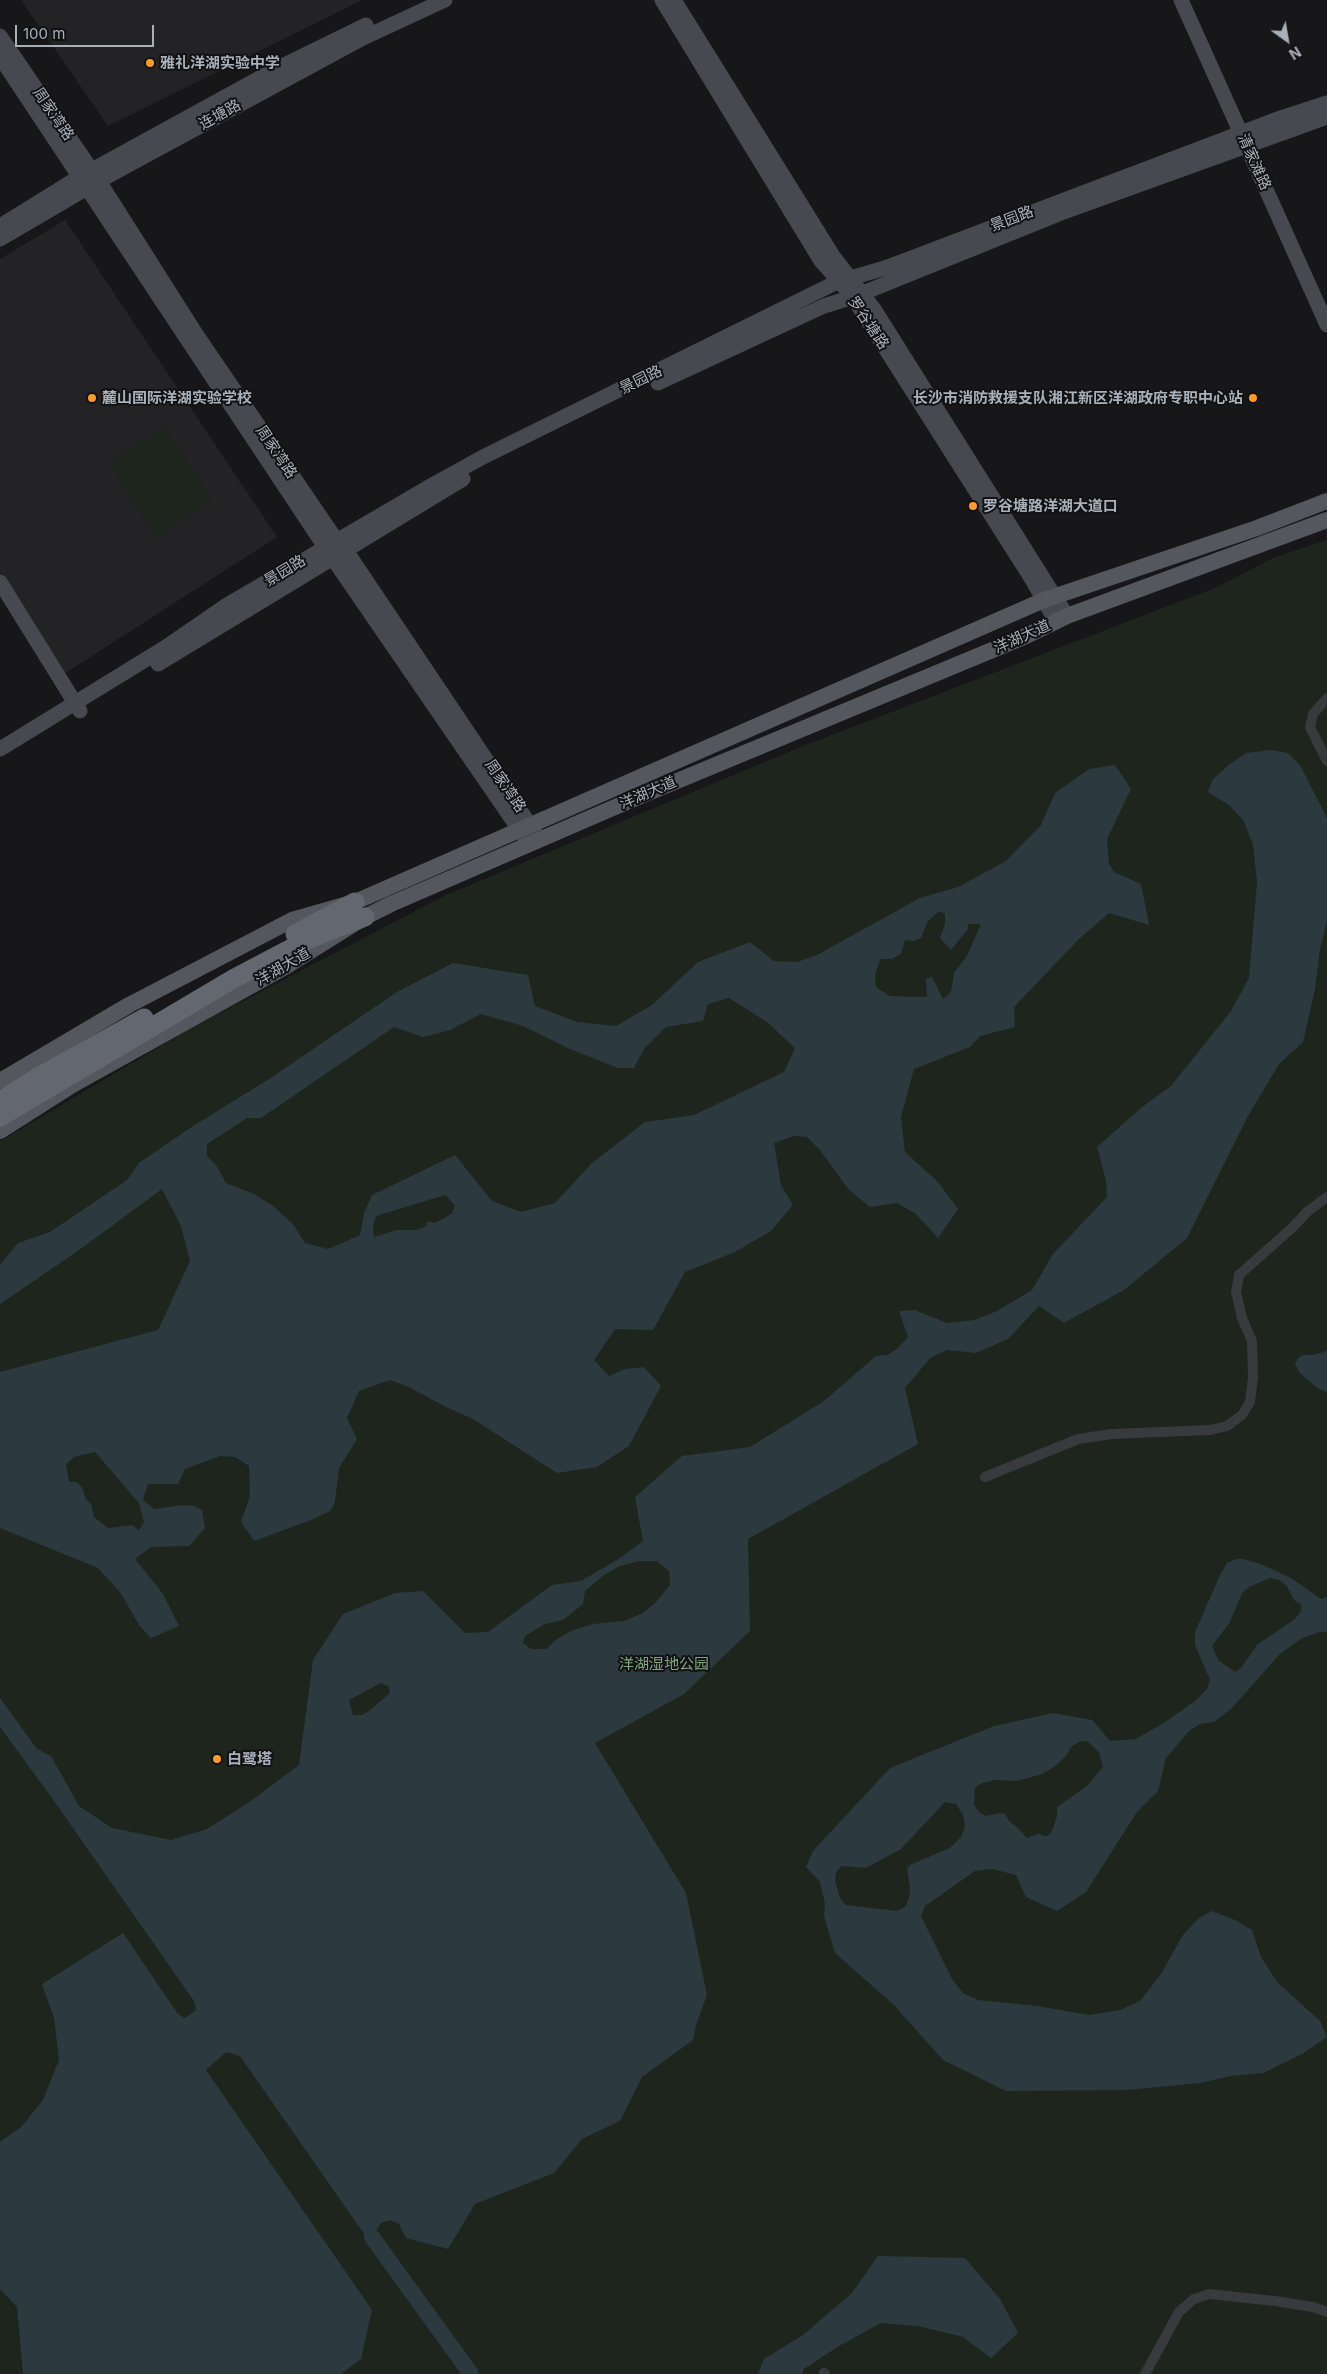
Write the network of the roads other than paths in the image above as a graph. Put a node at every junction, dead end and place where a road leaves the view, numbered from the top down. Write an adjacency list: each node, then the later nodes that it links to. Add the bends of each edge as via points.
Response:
1 (420, 0): 12 (main road, 连塘路, via 274,70)
2 (445, 0): 12 (main road, 连塘路, via 363,38)
3 (662, 0): 16 (main road, 罗谷塘路, via 821,261)
4 (674, 0): 15 (main road, 罗谷塘路, via 833,256)
5 (1180, 0): 11 (main road, 清家滩路)
6 (1186, 0): 11 (main road, 清家滩路)
7 (0, 36): 12 (main road, 周家湾路)
8 (0, 57): 12 (main road, 周家湾路)
9 (1327, 103): 11 (main road, 景园路, via 1276,120)
10 (1327, 117): 11 (main road, 景园路)
11 (1247, 139): 15 (main road, 景园路); 17 (main road, 景园路); 18 (main road, 清家滩路); 19 (main road, 清家滩路)
12 (89, 179): 13 (main road, 连塘路); 14 (main road, 连塘路); 22 (main road, 周家湾路, via 196,334)
13 (0, 226)
14 (0, 239)
15 (852, 278): 16 (main road, 景园路); 17 (main road, 罗谷塘路)
16 (837, 282): 17 (main road, 罗谷塘路); 22 (main road, 景园路, via 483,457)
17 (858, 295): 22 (main road, 景园路, via 824,306 488,464); 25 (main road, 罗谷塘路)
18 (1327, 309)
19 (1327, 325)
20 (1327, 500): 25 (main road, 洋湖大道, via 1258,528)
21 (1327, 520): 26 (main road, 洋湖大道)
22 (335, 548): 28 (main road, 景园路, via 227,606); 32 (main road, 周家湾路)
23 (0, 582): 28 (main road)
24 (0, 596): 28 (main road)
25 (1049, 598): 26 (main road, 罗谷塘路); 32 (main road, 洋湖大道)
26 (1062, 619): 32 (main road, 洋湖大道)
27 (1327, 698): 31 (street, via 1313,714 1310,728)
28 (75, 708): 29 (main road, 景园路); 30 (main road, 景园路)
29 (0, 749)
30 (0, 759)
31 (1327, 762)
32 (530, 835): 33 (main road, 洋湖大道, via 391,904)
33 (360, 909): 34 (highway, via 307,940); 35 (main road, 洋湖大道, via 292,920 130,1005); 38 (main road, 洋湖大道, via 285,968 74,1084)
34 (230, 974): 36 (highway); 37 (highway)
35 (0, 1081)
36 (0, 1100)
37 (0, 1117)
38 (0, 1131)
39 (1327, 1197): 40 (street, via 1239,1275 1236,1292 1242,1318 1252,1340 1253,1376 1250,1402 1242,1415 1227,1426 1210,1430 1112,1434 1078,1439)
40 (985, 1477)
41 (1327, 2312): 42 (street, via 1275,2301 1209,2294 1194,2299 1180,2312)
42 (1145, 2374)

